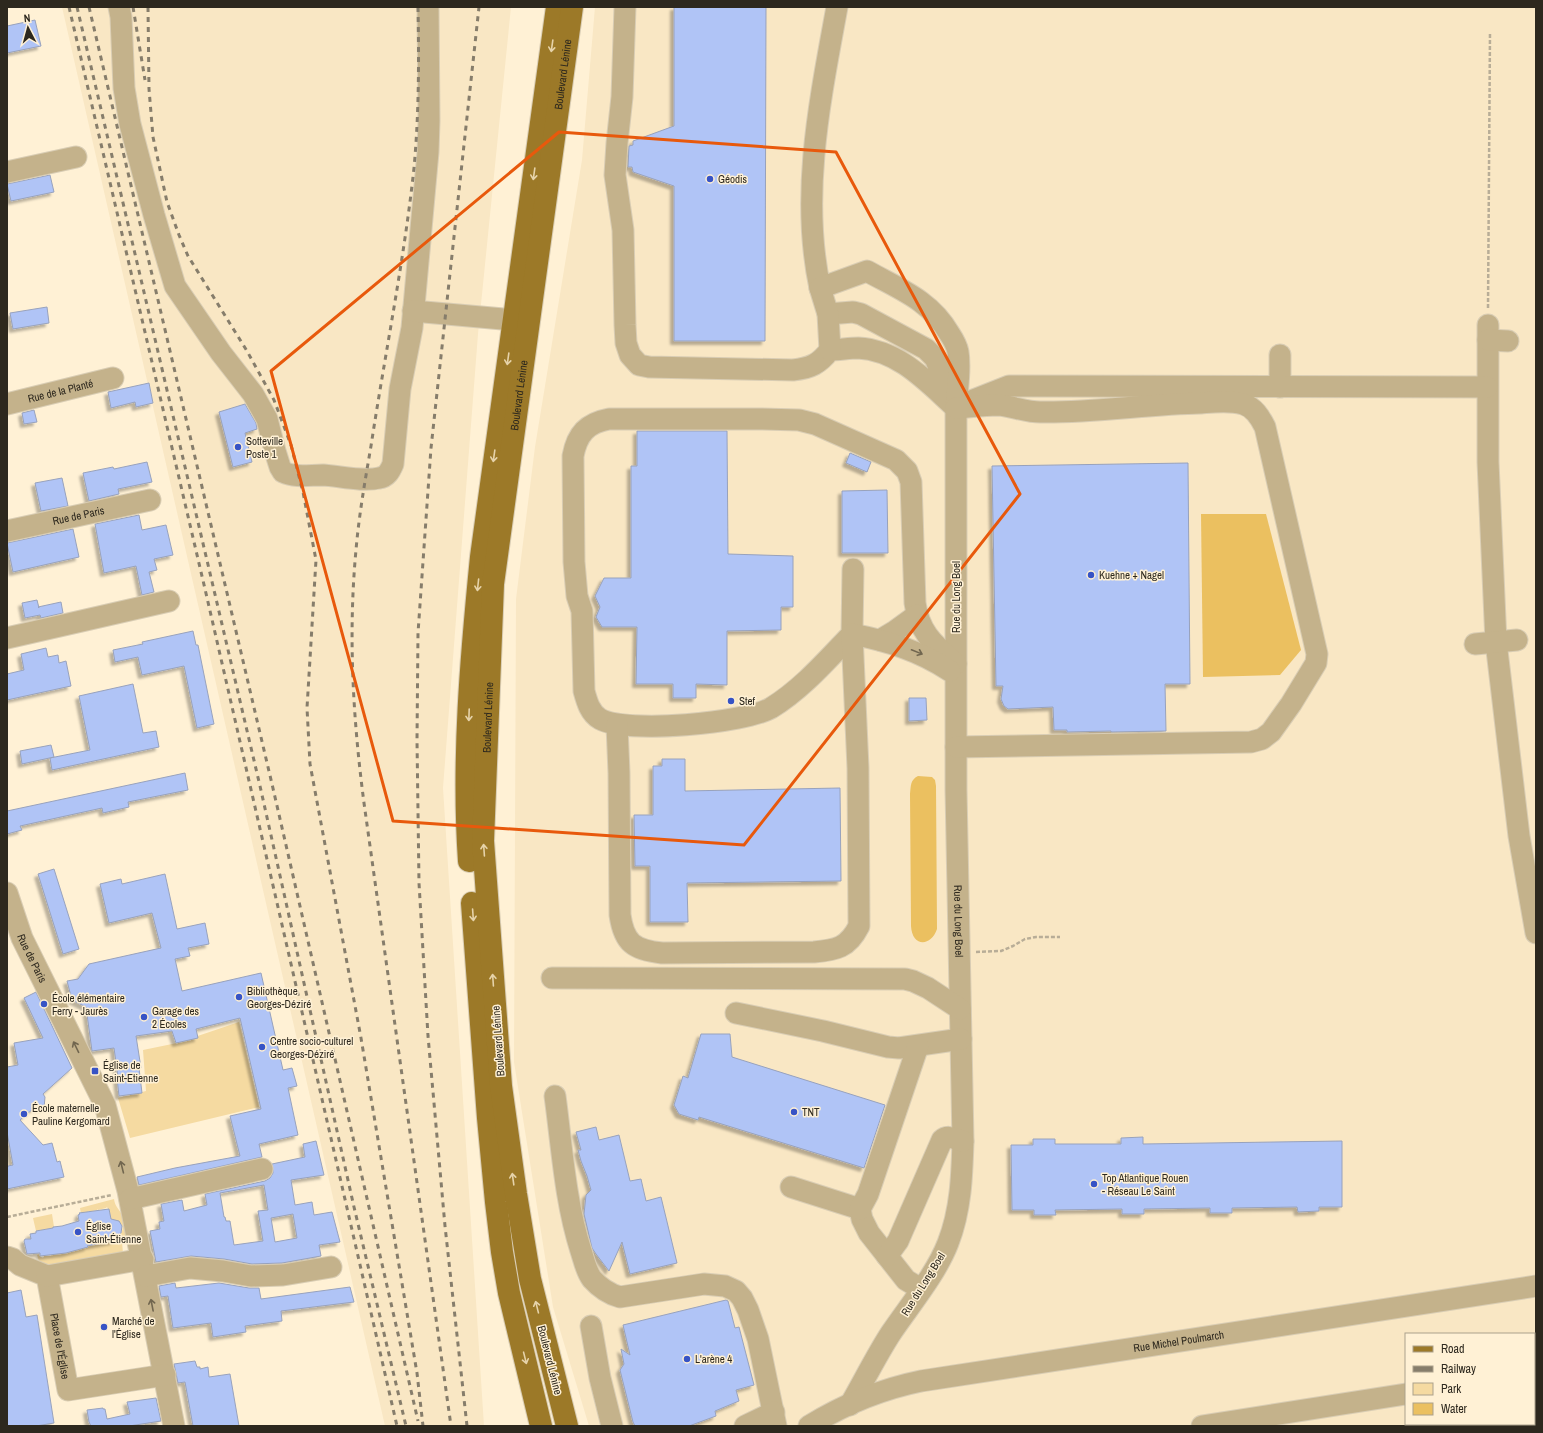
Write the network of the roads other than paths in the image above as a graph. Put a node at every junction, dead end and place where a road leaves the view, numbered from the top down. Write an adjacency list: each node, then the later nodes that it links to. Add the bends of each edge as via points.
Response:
1 (119, 7): 10 (street, via 124,88 130,124 175,286 253,394 267,419 283,472 300,476 373,479 386,476 390,472)
2 (428, 7): 10 (street, via 430,121)
3 (557, 7): 12 (main road, Boulevard Lénine, one-way to 12)
4 (572, 7): 63 (main road, Boulevard Lénine, one-way to 4, via 530,1279 516,1194 501,1086 483,841 493,584)
5 (625, 7): 14 (street, via 616,174 623,230 626,343 630,355 639,364 650,367 793,370 813,366)
6 (837, 7): 9 (street, via 819,100 812,167 812,235 814,263)
7 (76, 157): 8 (street)
8 (7, 172)
9 (820, 288): 11 (street); 20 (street, Rue du Long Boel, via 867,271 934,311 946,327 958,351)
10 (413, 311): 12 (street)
11 (828, 314): 14 (street); 20 (street, via 861,314 926,349 935,358)
12 (514, 320): 62 (main road, Boulevard Lénine, one-way to 62, via 482,550 474,631 469,711 468,844 496,1202 509,1293)
13 (1508, 341): 18 (street, via 1488,333)
14 (830, 350): 20 (street, via 868,349 897,359)
15 (1280, 355): 17 (street)
16 (113, 378): 19 (street, Rue de la Planté)
17 (1280, 386): 18 (street); 20 (street, via 1009,386)
18 (1487, 387): 30 (street)
19 (7, 404)
20 (956, 408): 32 (street, Rue du Long Boel); 34 (street, via 999,405 1040,412 1235,402 1253,410 1265,427 1317,654 1316,664 1271,732 1262,739 1251,742)
21 (150, 500): 22 (street, Rue de Paris)
22 (7, 531)
23 (853, 569): 26 (street)
24 (170, 602): 27 (street)
25 (917, 615): 28 (street); 32 (street, via 927,635); 33 (street, via 911,482 906,471 896,460 815,424 799,420 598,421 581,433 575,444 574,562 577,596 582,611 584,691 587,704 592,713 601,720)
26 (852, 634): 28 (street); 33 (street, via 792,694 770,709 744,717 682,726); 33 (street, via 858,768 859,926 849,942 841,947 814,952 662,953 647,951 628,939 622,930 620,915 620,774)
27 (7, 638)
28 (880, 640): 32 (street, one-way to 32)
29 (1517, 640): 30 (street)
30 (1496, 642): 31 (street); 36 (street, via 1518,758 1519,836)
31 (1475, 644)
32 (956, 669): 34 (street, Rue du Long Boel)
33 (617, 724)
34 (956, 747): 38 (street, Rue du Long Boel)
35 (7, 893): 46 (street, Rue de Paris, one-way to 35, via 105,1105 22,938)
36 (1536, 933)
37 (552, 978): 38 (street, via 905,979 928,988)
38 (960, 1009): 40 (street, Rue du Long Boel)
39 (736, 1013): 41 (street, via 888,1047)
40 (961, 1039): 41 (street); 43 (street, Rue du Long Boel)
41 (918, 1046): 47 (street, via 868,1194)
42 (555, 1096): 59 (street, via 576,1236 593,1280 609,1294 620,1297 704,1284 725,1286 736,1291 748,1310 758,1339)
43 (963, 1141): 48 (street, via 949,1137 942,1140 898,1240); 54 (street, Rue du Long Boel, via 962,1184 957,1214 941,1258)
44 (262, 1169): 46 (street)
45 (791, 1187): 47 (street)
46 (122, 1197): 50 (street, Rue de Paris)
47 (860, 1209): 48 (street, via 869,1233)
48 (887, 1256): 54 (street, via 906,1280)
49 (7, 1257): 52 (street)
50 (143, 1261): 51 (street, via 251,1276 283,1275); 52 (street); 56 (street, Rue de Paris, one-way to 50)
51 (331, 1267)
52 (47, 1276): 56 (street, Place de l'Église, via 68,1390)
53 (1536, 1286): 58 (street, Rue Michel Poulmarch, via 920,1381 901,1385)
54 (921, 1289): 58 (street, Rue du Long Boel, via 890,1335)
55 (591, 1326): 64 (street)
56 (165, 1375): 61 (street, Rue de Paris)
57 (1405, 1394): 66 (street)
58 (850, 1405): 60 (street, Rue Michel Poulmarch)
59 (775, 1419): 65 (street)
60 (821, 1422)
61 (174, 1426)
62 (541, 1426)
63 (567, 1426)
64 (612, 1426)
65 (745, 1426)
66 (1202, 1426)

